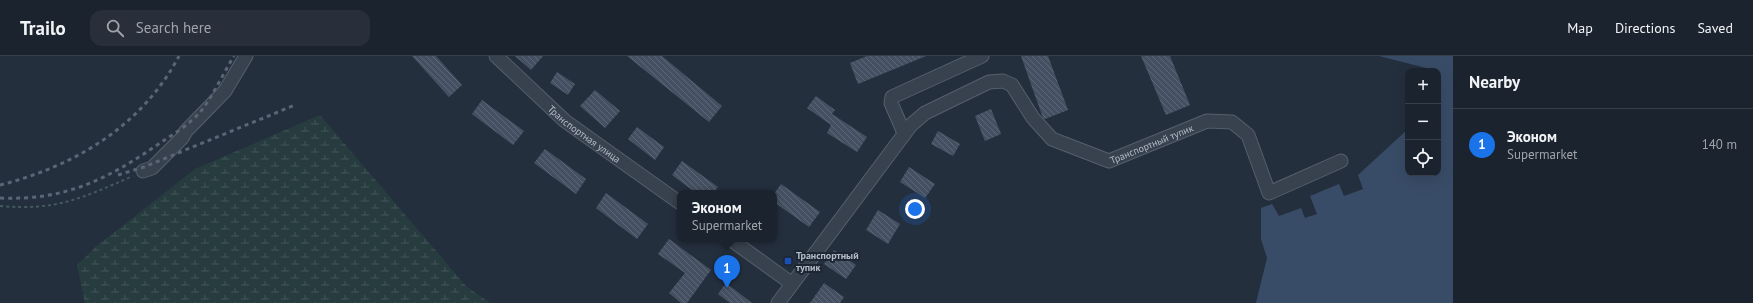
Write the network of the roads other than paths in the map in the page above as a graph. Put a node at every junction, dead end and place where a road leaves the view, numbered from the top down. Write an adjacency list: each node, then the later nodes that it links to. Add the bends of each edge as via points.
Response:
1 (246, 56): 6 (street, via 225,91 152,168)
2 (496, 56): 7 (street, Транспортная улица, via 565,120)
3 (982, 56): 4 (street, via 892,96 891,103)
4 (904, 134): 5 (street, Транспортный тупик, via 925,113 989,82 1003,81 1012,85 1033,118 1052,139 1109,161 1207,121 1232,122 1248,135 1268,193); 9 (street, Транспортный тупик)
5 (1341, 161)
6 (143, 171)
7 (677, 201)
8 (734, 242): 9 (street)
9 (791, 283): 10 (street)
10 (778, 303)

